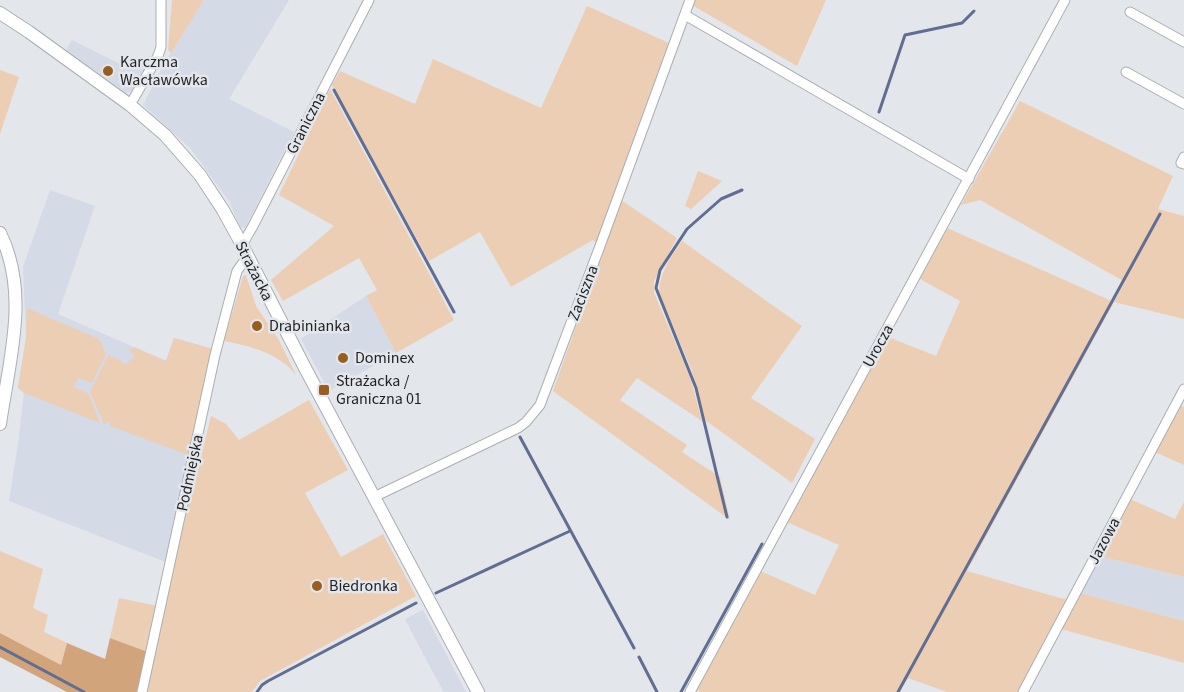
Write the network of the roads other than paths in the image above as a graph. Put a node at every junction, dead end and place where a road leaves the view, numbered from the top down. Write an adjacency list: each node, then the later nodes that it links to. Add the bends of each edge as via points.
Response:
1 (161, 0): 11 (street, via 161,48)
2 (369, 0): 14 (street, Graniczna)
3 (690, 0): 7 (street, Zaciszna)
4 (1065, 0): 12 (street, Urocza)
5 (1130, 12): 8 (street)
6 (0, 13): 11 (street, Strażacka)
7 (685, 15): 12 (street); 18 (street, Zaciszna, via 540,405 518,428)
8 (1184, 42)
9 (1126, 72): 10 (street)
10 (1184, 104)
11 (130, 105): 14 (street, Strażacka, via 187,159)
12 (969, 179): 21 (street, Urocza)
13 (0, 233): 17 (street, via 12,263 16,296)
14 (242, 245): 15 (street, Strażacka)
15 (247, 257): 18 (street, Strażacka); 19 (street, Podmiejska, via 237,271 215,355)
16 (1184, 389): 22 (street, Jazowa)
17 (0, 424)
18 (374, 497): 20 (street, Strażacka)
19 (142, 692)
20 (478, 692)
21 (690, 692)
22 (1023, 692)

